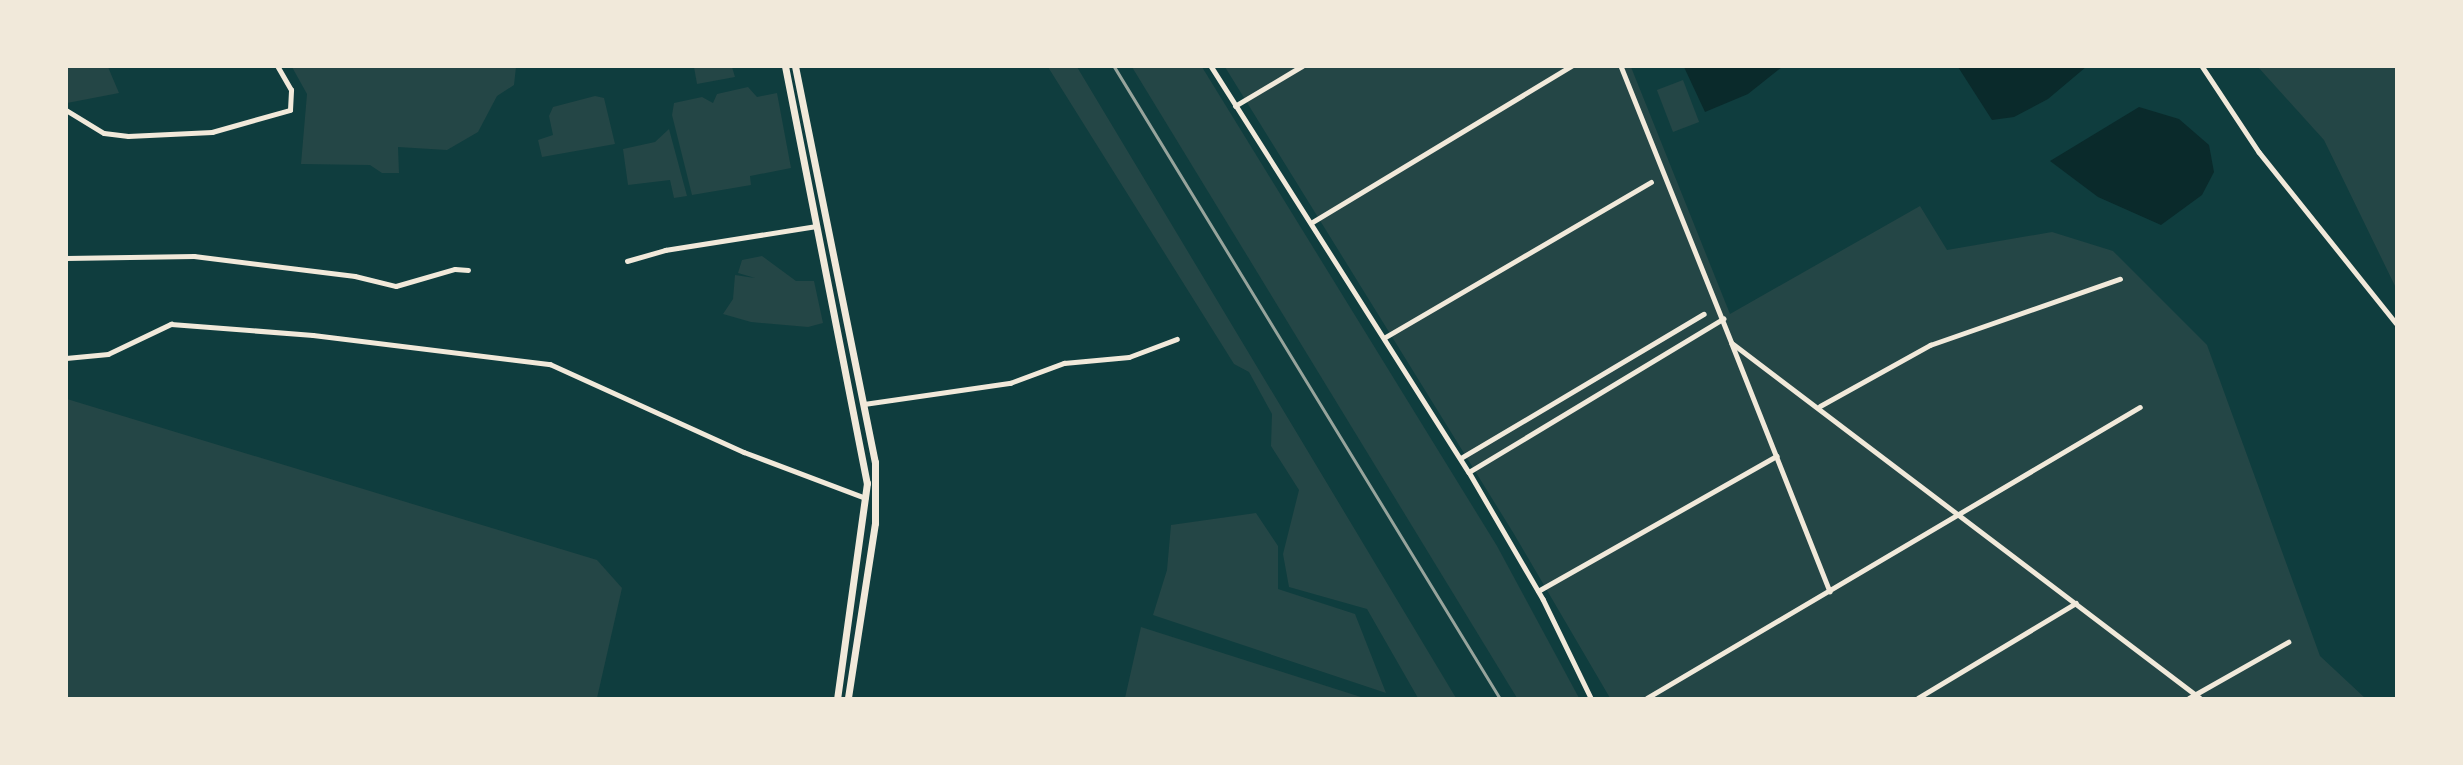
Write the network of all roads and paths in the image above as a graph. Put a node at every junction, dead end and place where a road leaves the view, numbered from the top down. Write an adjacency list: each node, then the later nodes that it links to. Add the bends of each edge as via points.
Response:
1 (277, 66): 10 (street, via 291,90 290,110 212,132 104,133)
2 (785, 66): 13 (main road)
3 (795, 66): 25 (main road)
4 (1211, 66): 9 (street)
5 (1301, 66): 9 (street)
6 (1571, 66): 12 (street)
7 (1621, 66): 19 (street)
8 (2202, 66): 20 (street, via 2259,152)
9 (1235, 106): 12 (street)
10 (66, 110)
11 (1651, 182): 21 (street)
12 (1311, 223): 21 (street)
13 (817, 226): 15 (street, via 665,250); 31 (main road, via 865,464)
14 (66, 258): 16 (street, via 194,257 355,276 396,286 454,269)
15 (626, 261)
16 (468, 270)
17 (2120, 279): 26 (street, via 1930,345)
18 (1704, 314): 29 (street)
19 (1723, 320): 23 (street); 30 (street)
20 (2396, 323)
21 (1384, 338): 29 (street)
22 (1177, 339): 25 (street, via 1129,357 1064,363 1010,383)
23 (1732, 343): 26 (street); 28 (street)
24 (66, 358): 31 (street, via 108,354 171,324 313,335 550,364 744,452)
25 (864, 404): 39 (main road, via 877,498)
26 (1820, 406): 32 (street)
27 (2140, 407): 32 (street)
28 (1777, 456): 33 (street); 34 (street)
29 (1461, 458): 30 (street)
30 (1469, 472): 33 (street)
31 (867, 498): 38 (main road)
32 (1958, 512): 34 (street); 35 (street)
33 (1538, 591): 40 (street)
34 (1830, 591): 41 (street)
35 (2076, 603): 37 (street); 42 (street)
36 (2288, 642): 37 (street)
37 (2198, 697): 43 (street)
38 (837, 698)
39 (848, 698)
40 (1591, 698)
41 (1647, 698)
42 (1918, 698)
43 (2189, 698)

